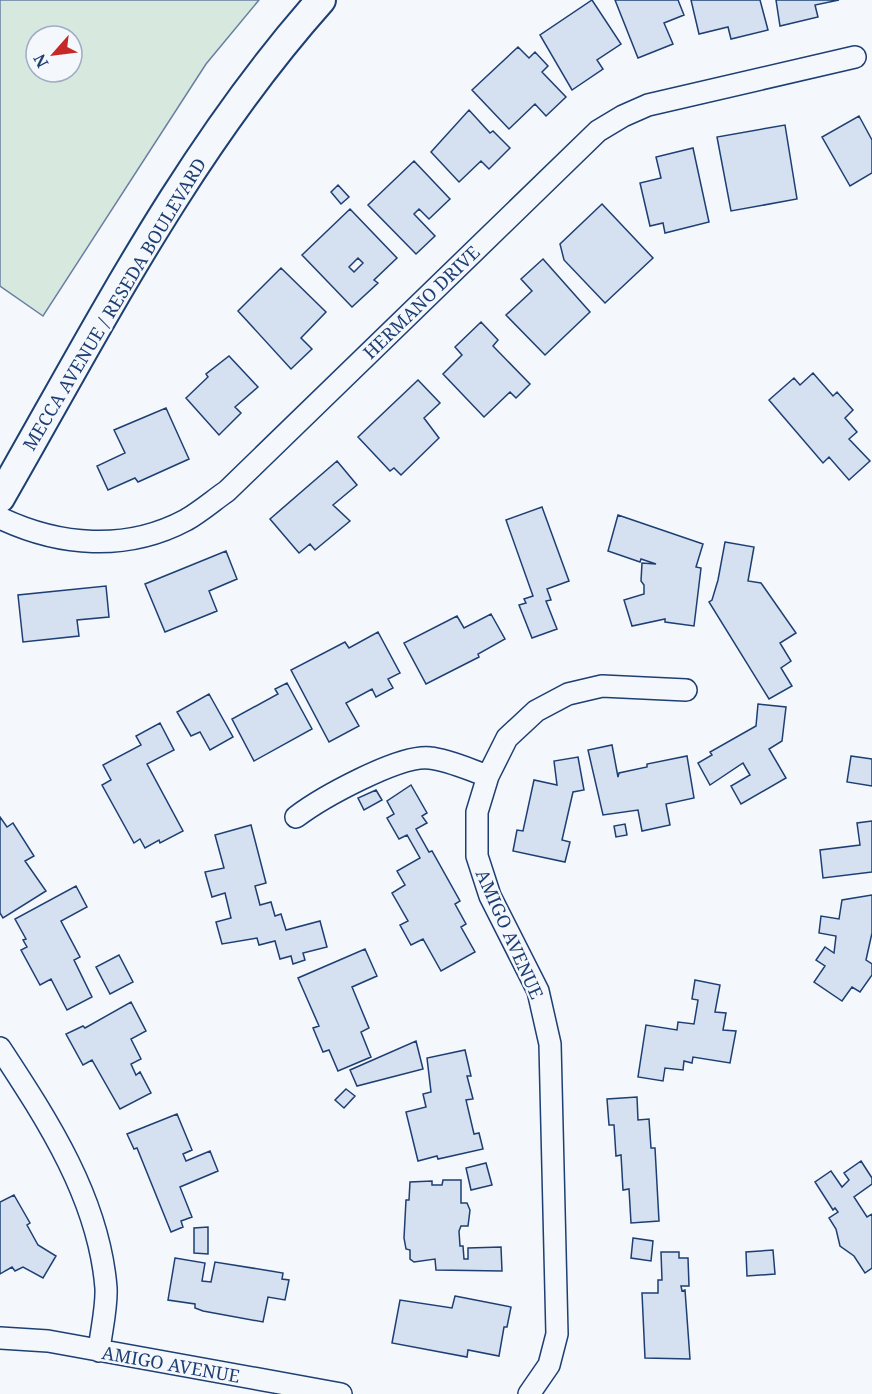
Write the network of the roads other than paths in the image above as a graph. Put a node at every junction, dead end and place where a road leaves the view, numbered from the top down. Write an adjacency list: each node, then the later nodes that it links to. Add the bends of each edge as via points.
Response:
1 (321, 0): 3 (main road, MECCA AVENUE / RESEDA BOULEVARD, via 228,117 173,198)
2 (855, 57): 4 (street, HERMANO DRIVE, via 648,105 598,131 227,491 186,520 150,535 101,543 56,539)
3 (0, 498)
4 (0, 518)
5 (686, 690): 6 (street, AMIGO AVENUE, via 602,686 568,694 536,711 507,738)
6 (488, 776): 7 (street, via 430,758 409,759 313,804); 12 (street, AMIGO AVENUE, via 477,812 477,856 490,896 538,991 550,1044 557,1334 549,1365)
7 (296, 818)
8 (0, 1048): 10 (street, via 41,1111 85,1198 100,1241 106,1290)
9 (0, 1338): 10 (street, AMIGO AVENUE, via 48,1341)
10 (99, 1351): 11 (street, AMIGO AVENUE)
11 (341, 1394)
12 (529, 1394)

